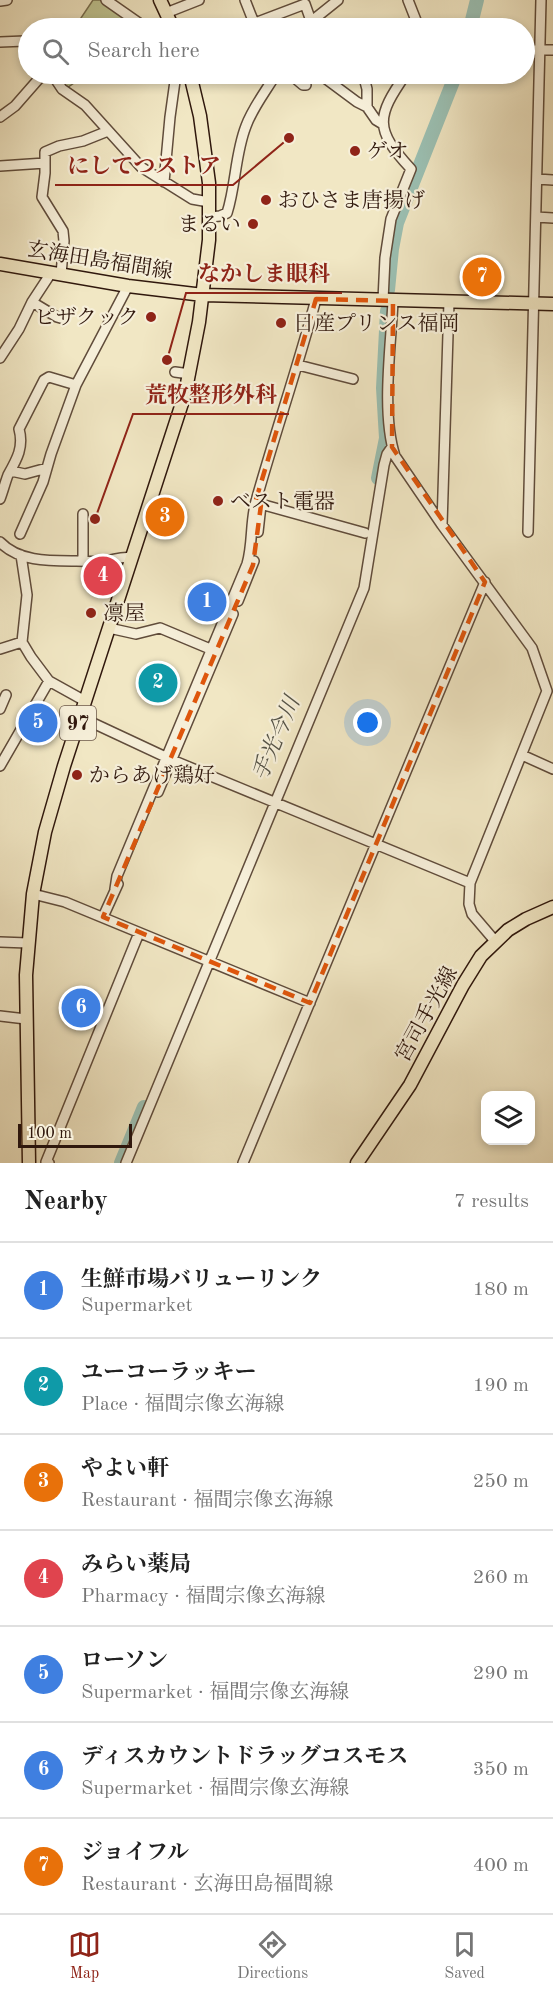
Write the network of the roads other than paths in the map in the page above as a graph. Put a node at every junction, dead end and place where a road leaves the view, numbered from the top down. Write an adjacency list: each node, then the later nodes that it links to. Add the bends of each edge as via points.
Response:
1 (7, 0): 9 (street)
2 (106, 0): 11 (street)
3 (160, 0): 10 (main road)
4 (200, 0): 10 (street)
5 (245, 0): 13 (street)
6 (338, 0): 16 (street)
7 (408, 0): 17 (street)
8 (541, 0): 22 (street)
9 (0, 1)
10 (166, 13): 12 (main road)
11 (132, 18)
12 (168, 18)
13 (252, 18)
14 (273, 18): 15 (street, via 305,4)
15 (310, 18)
16 (315, 18)
17 (415, 18)
18 (18, 41): 19 (street)
19 (0, 42)
20 (553, 50): 22 (street)
21 (535, 51): 22 (street)
22 (540, 51): 39 (street)
23 (34, 84): 34 (street)
24 (59, 84): 36 (street)
25 (175, 84): 41 (street)
26 (192, 84): 42 (main road, 97, via 204,140)
27 (268, 84): 43 (street, via 246,127 227,213)
28 (302, 84): 32 (street)
29 (333, 84): 33 (street)
30 (366, 84): 33 (street)
31 (398, 84): 35 (street)
32 (306, 85)
33 (367, 106): 35 (street)
34 (0, 117)
35 (381, 123): 51 (street, via 396,153 411,169 389,230 385,258)
36 (108, 131): 37 (street, via 45,152); 41 (street, via 141,167)
37 (45, 163): 38 (street); 47 (street, via 42,197 63,231 64,241)
38 (0, 166)
39 (537, 179): 40 (street); 44 (street)
40 (553, 180)
41 (164, 182): 42 (street, via 192,199)
42 (209, 202): 43 (main road, 97)
43 (210, 217): 49 (main road, 97)
44 (536, 217): 45 (street); 54 (street)
45 (553, 218)
46 (0, 264): 47 (main road, 玄海田島福間線)
47 (56, 274): 48 (main road, 玄海田島福間線); 52 (street)
48 (128, 286): 49 (main road, 玄海田島福間線); 62 (street)
49 (203, 295): 50 (main road, 玄海田島福間線); 60 (main road, 97)
50 (316, 299): 51 (main road, 玄海田島福間線); 58 (street)
51 (388, 301): 53 (main road, 玄海田島福間線); 63 (street)
52 (32, 302): 56 (street); 57 (street)
53 (448, 302): 54 (main road, 玄海田島福間線); 69 (street)
54 (534, 304): 55 (main road, 玄海田島福間線); 70 (street)
55 (553, 304)
56 (64, 319)
57 (0, 357)
58 (298, 365): 61 (street); 67 (street)
59 (175, 372): 60 (street)
60 (190, 374): 75 (main road, 97)
61 (353, 379)
62 (76, 386): 64 (street); 65 (street, via 49,377 44,380 19,429 21,446)
63 (392, 447): 69 (street); 92 (street, via 384,465 364,588)
64 (47, 468): 65 (street); 71 (street)
65 (6, 474): 66 (street)
66 (0, 499)
67 (258, 504): 72 (street); 81 (street, via 249,558)
68 (84, 514): 76 (street)
69 (442, 525): 77 (street)
70 (528, 532)
71 (20, 534)
72 (365, 534)
73 (0, 542): 74 (street)
74 (21, 555): 76 (street, via 49,561); 79 (street, via 27,595)
75 (132, 558): 76 (street); 78 (main road, 97)
76 (83, 561)
77 (485, 582): 88 (street, via 532,648 547,691); 93 (street)
78 (109, 628): 81 (street, via 136,634 160,628); 84 (main road, 97)
79 (22, 642): 80 (street); 82 (street)
80 (0, 649)
81 (214, 651): 89 (street)
82 (50, 681): 84 (street); 87 (street)
83 (6, 695): 85 (street)
84 (85, 702): 86 (main road, 97)
85 (0, 710)
86 (80, 717): 89 (street); 95 (main road, 97, via 45,832)
87 (4, 753): 90 (street)
88 (522, 755): 91 (street); 94 (street)
89 (169, 758): 92 (street); 97 (street)
90 (0, 765)
91 (553, 769)
92 (273, 802): 93 (street); 102 (street)
93 (376, 845): 94 (street); 103 (street)
94 (470, 883): 99 (street, via 468,904 472,914)
95 (33, 894): 97 (street); 101 (main road, 97)
96 (553, 907): 99 (main road, 宮司手光線, via 526,919)
97 (103, 918): 98 (street)
98 (139, 933): 102 (street); 107 (street, via 46,1162)
99 (495, 941): 110 (main road, 宮司手光線, via 472,970 410,1085)
100 (0, 942): 101 (street)
101 (28, 943): 105 (main road, 97)
102 (207, 960): 103 (street); 108 (street)
103 (310, 1003): 109 (street)
104 (0, 1016): 105 (street)
105 (26, 1019): 106 (main road, 97)
106 (29, 1163)
107 (49, 1163)
108 (126, 1163)
109 (243, 1163)
110 (357, 1163)

